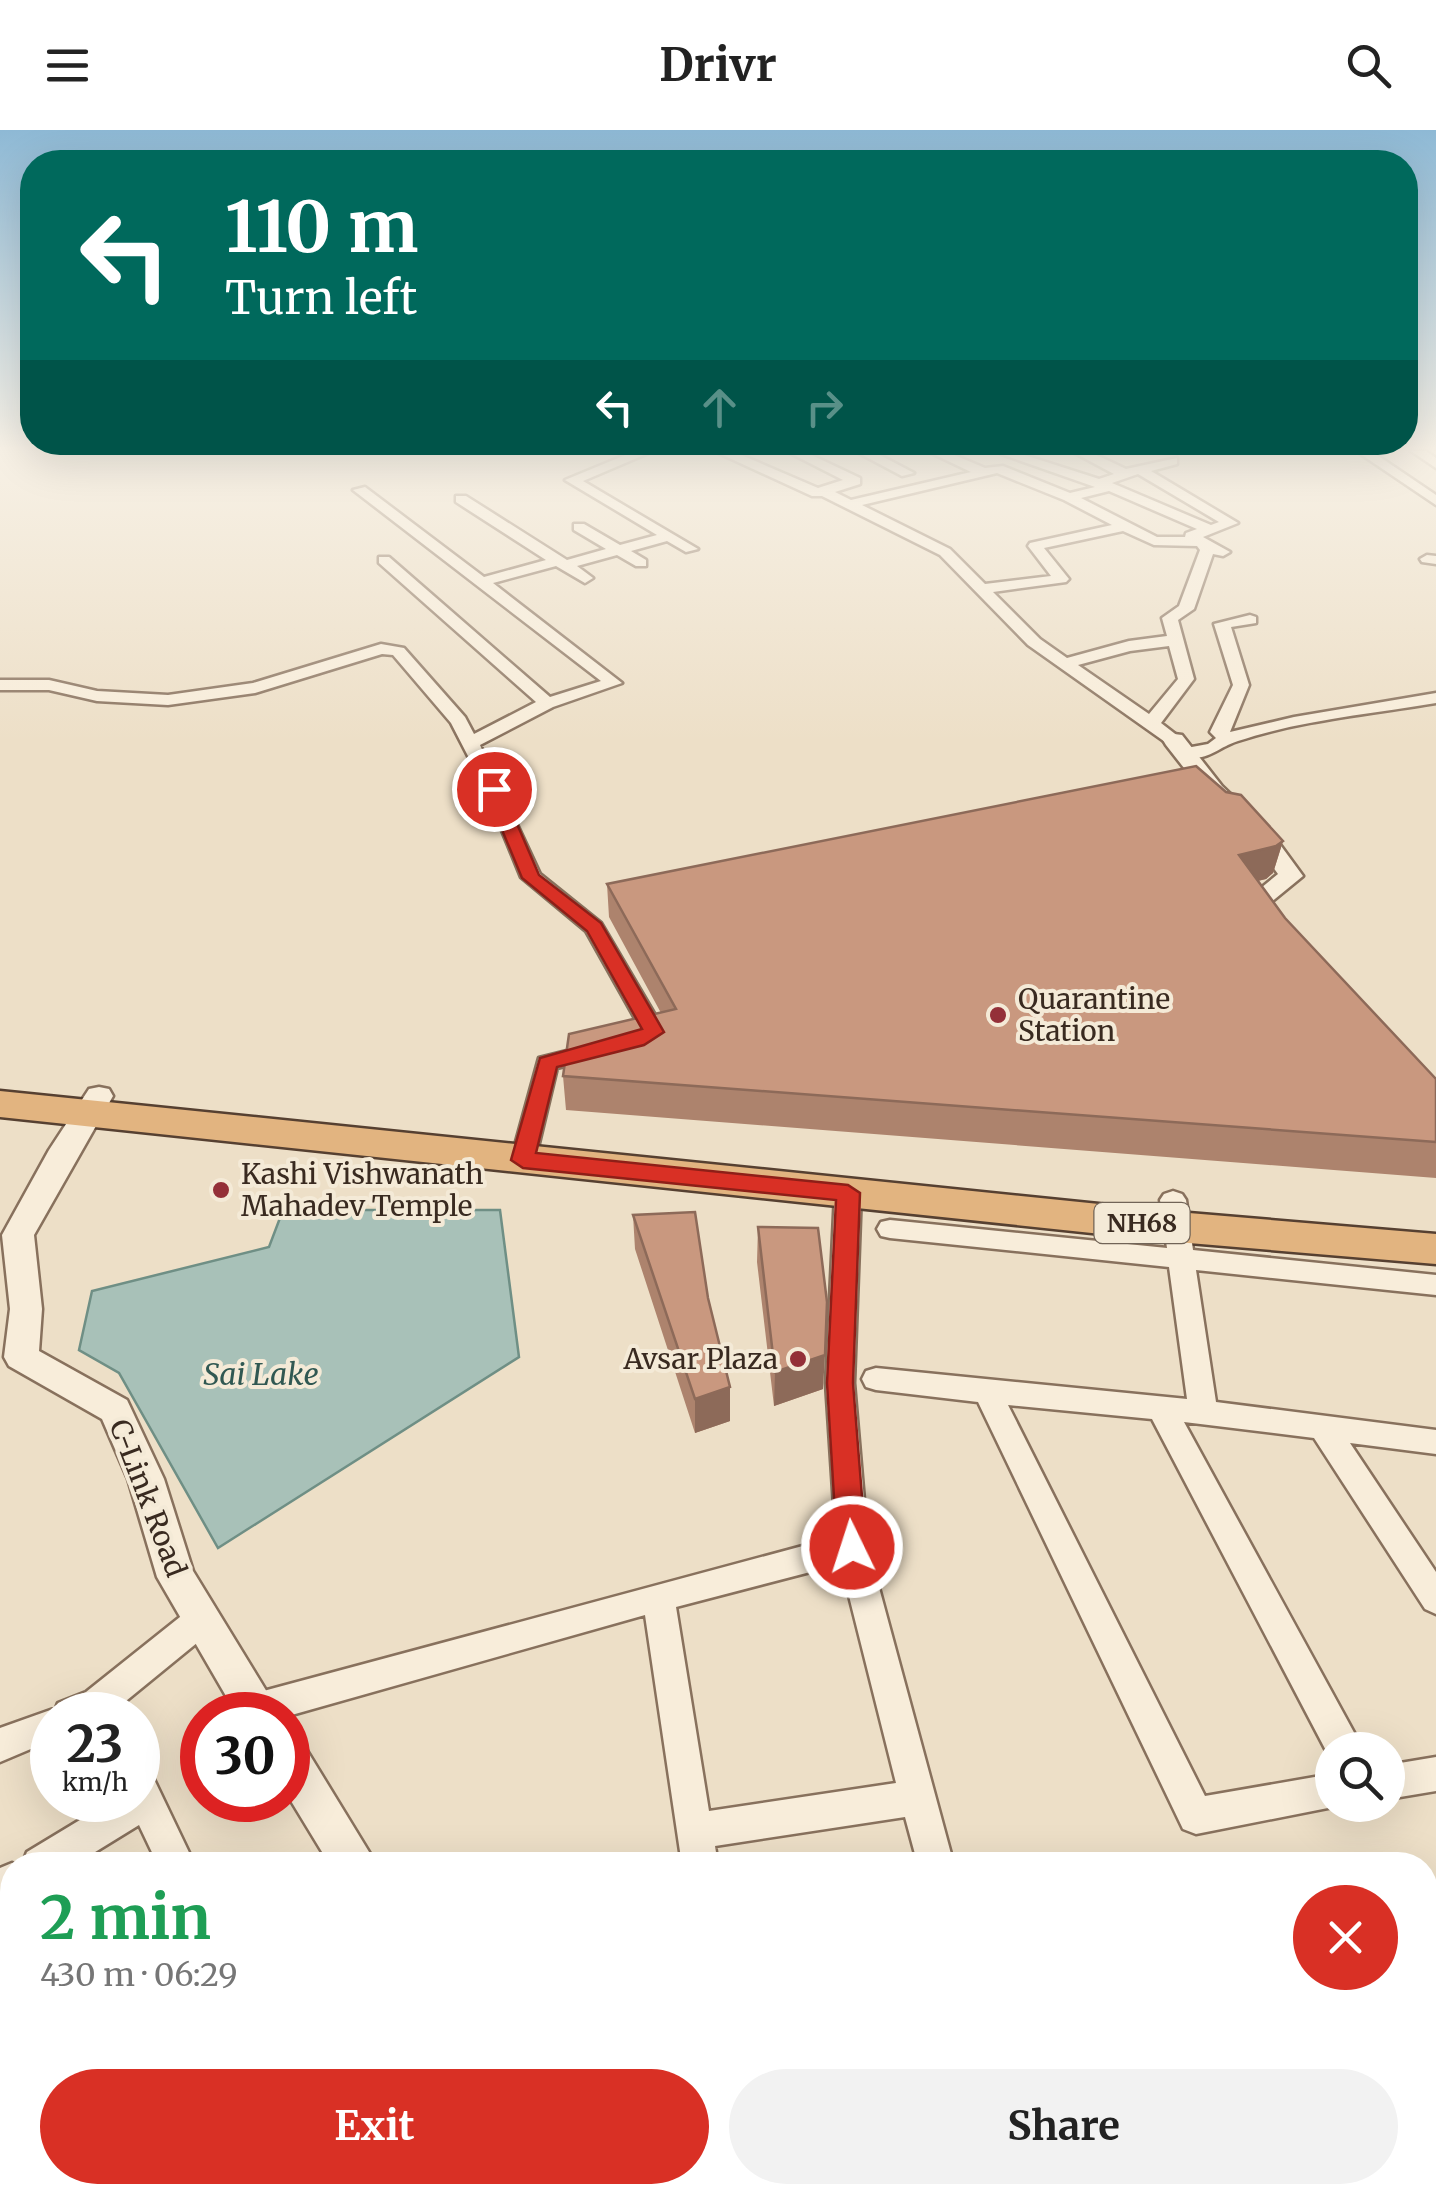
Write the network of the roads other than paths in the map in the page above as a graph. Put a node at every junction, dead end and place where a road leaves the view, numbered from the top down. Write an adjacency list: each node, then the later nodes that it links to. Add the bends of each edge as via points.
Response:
1 (436, 548): 13 (street)
2 (538, 548): 10 (street)
3 (613, 548): 8 (street)
4 (629, 548): 8 (street)
5 (937, 548): 14 (street)
6 (1036, 548): 14 (street, via 1062,579)
7 (1209, 548): 16 (street, via 1186,609 1170,618)
8 (618, 551): 10 (street); 11 (street)
9 (384, 560): 20 (street)
10 (562, 563): 12 (street); 13 (street)
11 (642, 564)
12 (585, 578)
13 (481, 582): 20 (street, via 614,682)
14 (983, 589): 17 (street, via 1034,642)
15 (1250, 620): 22 (street, via 1222,624 1241,685 1220,732)
16 (1176, 640): 17 (street); 21 (street, via 1186,679)
17 (1066, 663): 21 (street)
18 (0, 686): 23 (street, via 49,685 168,700 256,688 380,649 398,651)
19 (1436, 698): 22 (street)
20 (548, 703): 23 (street)
21 (1152, 722): 24 (street)
22 (1227, 738): 24 (street, via 1213,749)
23 (470, 742): 29 (street, via 531,878 594,927 654,1032 547,1062)
24 (1181, 746): 25 (street, via 1291,876 1257,901)
25 (1286, 944)
26 (0, 1086): 28 (highway, NH68)
27 (0, 1104): 28 (highway, NH68)
28 (93, 1104): 29 (highway, NH68); 34 (street, C-Link Road)
29 (527, 1149): 30 (highway, NH68); 33 (highway, NH68)
30 (848, 1193): 33 (highway, NH68); 44 (street, via 840,1383)
31 (1436, 1225): 33 (highway, NH68)
32 (890, 1228): 33 (street)
33 (1177, 1228): 35 (highway, NH68); 36 (street); 41 (street)
34 (9, 1239): 37 (street, C-Link Road, via 26,1308)
35 (1436, 1249)
36 (1436, 1285)
37 (11, 1366): 47 (street, C-Link Road, via 115,1410 146,1479 176,1577)
38 (876, 1379): 39 (street)
39 (987, 1392): 40 (street); 57 (street, via 1196,1816)
40 (1161, 1408): 41 (street); 52 (street)
41 (1203, 1412): 42 (street)
42 (1323, 1427): 43 (street); 46 (street)
43 (1436, 1442)
44 (852, 1547): 45 (street); 58 (street)
45 (658, 1598): 50 (street); 61 (street)
46 (1436, 1599)
47 (202, 1619): 48 (street); 49 (street, C-Link Road)
48 (114, 1692)
49 (246, 1692)
50 (310, 1697)
51 (30, 1731): 53 (street)
52 (1335, 1732)
53 (0, 1744)
54 (1436, 1774): 55 (street)
55 (1405, 1779)
56 (310, 1793): 64 (street)
57 (1315, 1795)
58 (918, 1796): 61 (street); 65 (street)
59 (100, 1822): 62 (street)
60 (156, 1822): 63 (street)
61 (698, 1848)
62 (58, 1852)
63 (170, 1852)
64 (347, 1852)
65 (933, 1852)

